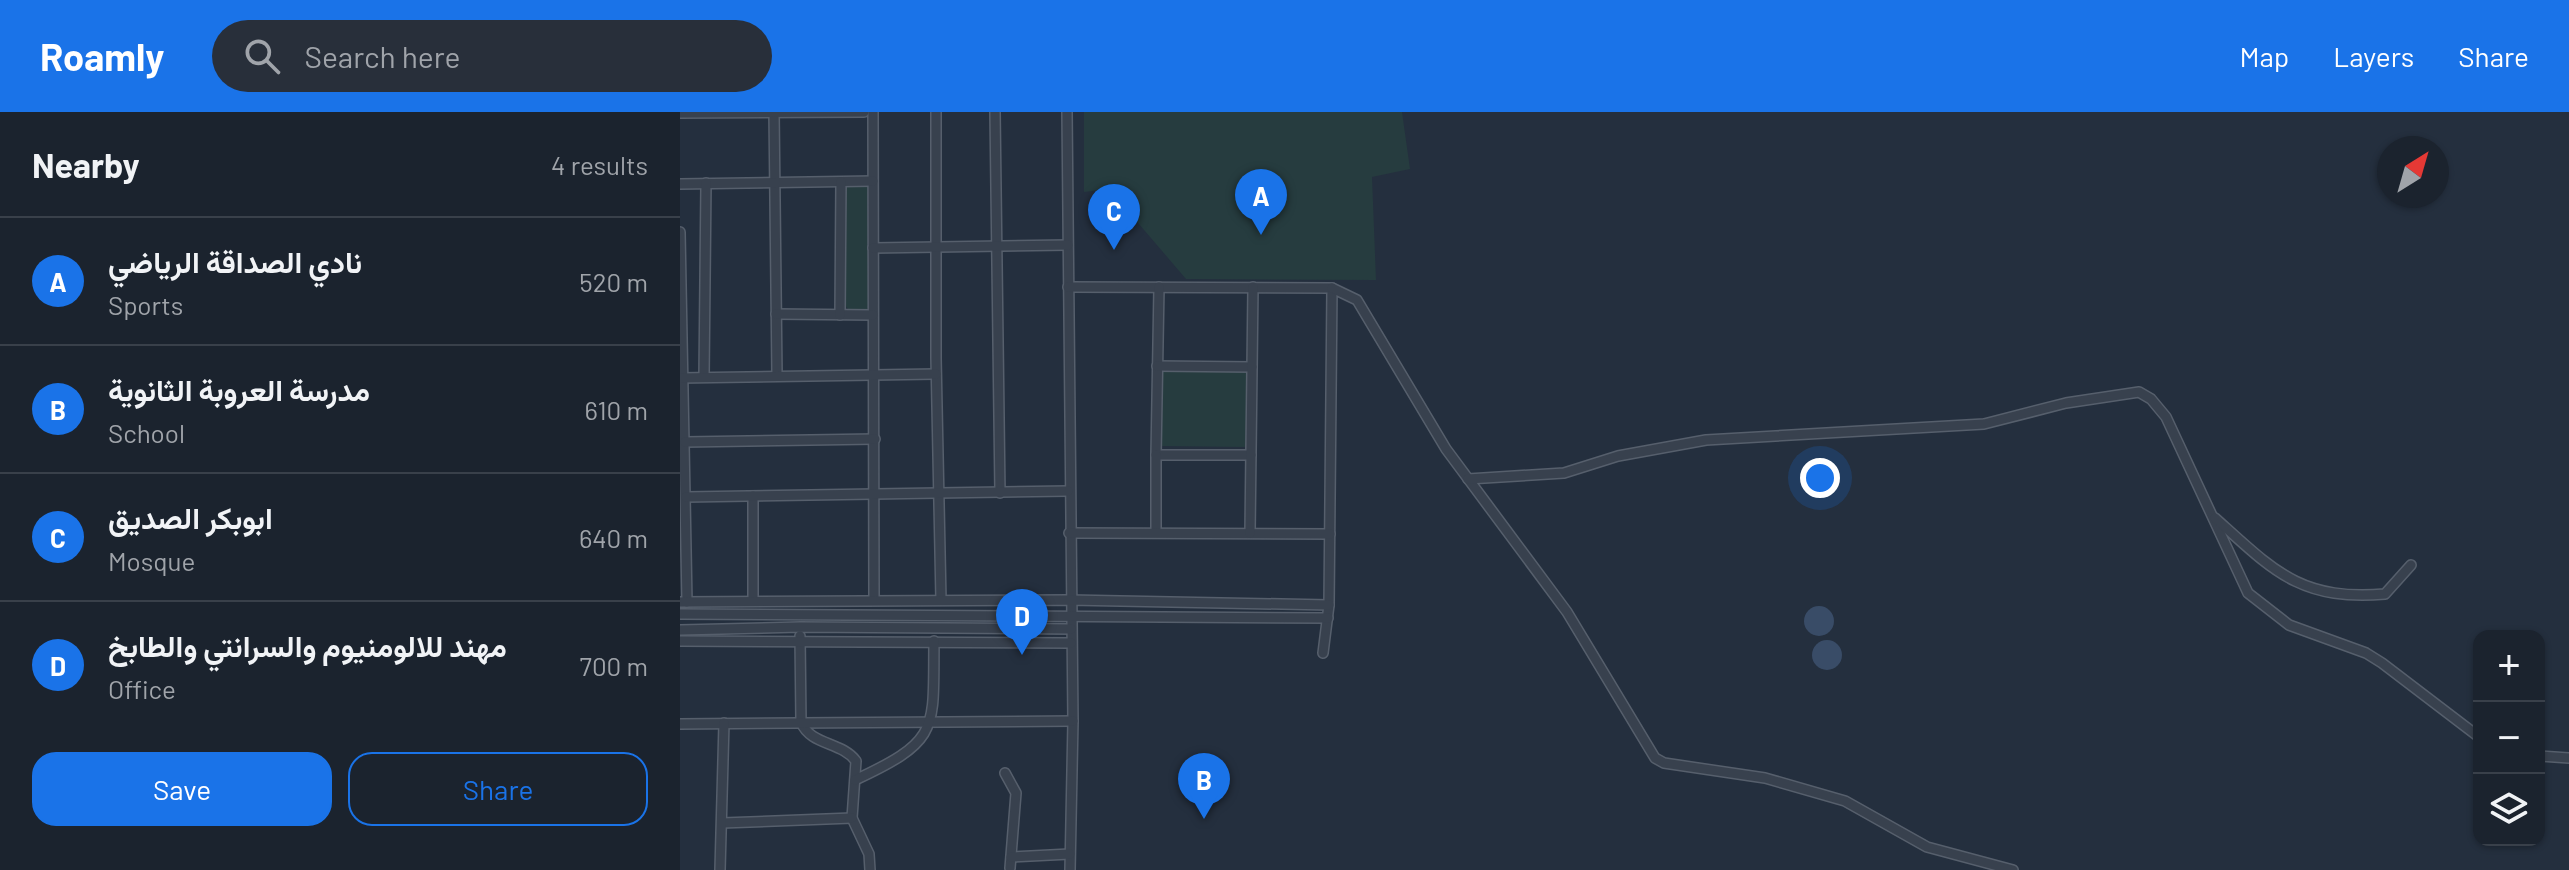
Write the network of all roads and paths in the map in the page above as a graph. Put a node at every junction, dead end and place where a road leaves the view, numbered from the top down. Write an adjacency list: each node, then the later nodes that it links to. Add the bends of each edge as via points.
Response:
1 (864, 112): 7 (street)
2 (873, 112): 8 (street)
3 (936, 112): 17 (street)
4 (995, 112): 15 (street)
5 (1067, 112): 14 (street)
6 (680, 113): 7 (street)
7 (774, 113): 9 (street)
8 (873, 181): 10 (street); 16 (street)
9 (775, 182): 10 (street); 11 (street); 22 (street)
10 (841, 182): 23 (street)
11 (706, 183): 12 (street); 30 (street)
12 (680, 184)
13 (680, 232): 31 (street)
14 (1068, 245): 15 (street); 18 (street)
15 (997, 247): 17 (street); 40 (street)
16 (873, 248): 17 (street); 24 (street)
17 (937, 248): 28 (street)
18 (1068, 287): 19 (street); 38 (street)
19 (1159, 287): 20 (street); 25 (street)
20 (1253, 287): 21 (street); 26 (street)
21 (1332, 288): 37 (street, via 1357,300); 48 (street)
22 (776, 314): 23 (street); 29 (street)
23 (840, 315): 24 (street)
24 (873, 315): 27 (street)
25 (1157, 366): 26 (street); 34 (street)
26 (1252, 367): 35 (street)
27 (874, 374): 28 (street); 29 (street); 32 (street)
28 (936, 374): 39 (street)
29 (777, 375): 30 (street)
30 (704, 377): 31 (street)
31 (681, 378): 33 (street)
32 (875, 439): 33 (street); 41 (street)
33 (685, 442): 36 (street)
34 (1156, 455): 35 (street); 45 (street)
35 (1251, 455): 47 (street)
36 (683, 476): 43 (street)
37 (1468, 479): 44 (street, via 1564,473 1618,456 1706,440 1984,424 2134,391 2151,399 2166,417); 86 (street, via 1567,612 1655,758 1765,778 1845,801 1927,847)
38 (1068, 491): 40 (street); 46 (street)
39 (940, 493): 40 (street); 41 (street); 51 (street)
40 (1000, 493)
41 (875, 494): 42 (street); 50 (street)
42 (753, 496): 43 (street); 53 (street)
43 (686, 497): 55 (street)
44 (2213, 516): 49 (street, via 2276,571 2311,590 2385,594); 74 (street, via 2238,576 2259,604 2289,625 2366,653)
45 (1156, 532): 46 (street); 47 (street)
46 (1069, 533): 52 (street)
47 (1250, 533): 48 (street)
48 (1330, 534): 56 (street)
49 (2411, 565)
50 (874, 600): 51 (street); 54 (street)
51 (941, 600): 52 (street)
52 (1070, 600): 56 (street); 59 (street)
53 (753, 601): 54 (street); 55 (street)
54 (800, 601): 57 (street)
55 (684, 602)
56 (1329, 605): 60 (street)
57 (800, 613): 58 (street); 59 (street); 61 (street)
58 (680, 614)
59 (1070, 615): 60 (street); 62 (street)
60 (1328, 618): 68 (street)
61 (800, 627): 62 (street); 63 (street); 64 (street)
62 (1071, 629): 67 (street)
63 (680, 630)
64 (800, 640): 65 (street); 66 (street); 71 (street)
65 (680, 641)
66 (934, 641): 67 (street); 69 (street)
67 (1071, 643): 70 (street)
68 (1323, 653)
69 (934, 720): 70 (street); 71 (street); 78 (street, via 909,753)
70 (1073, 721): 81 (street)
71 (801, 722): 72 (street); 78 (street, via 814,738 853,757)
72 (724, 723): 73 (street); 80 (street)
73 (680, 724)
74 (2473, 732)
75 (2545, 756): 76 (street)
76 (2569, 758)
77 (1005, 773): 82 (street, via 1016,793)
78 (855, 780): 79 (street)
79 (852, 818): 80 (street); 84 (street, via 869,854)
80 (722, 823): 83 (street)
81 (1070, 854): 82 (street); 85 (street)
82 (1010, 866)
83 (720, 870)
84 (870, 870)
85 (1070, 870)
86 (2013, 870)

